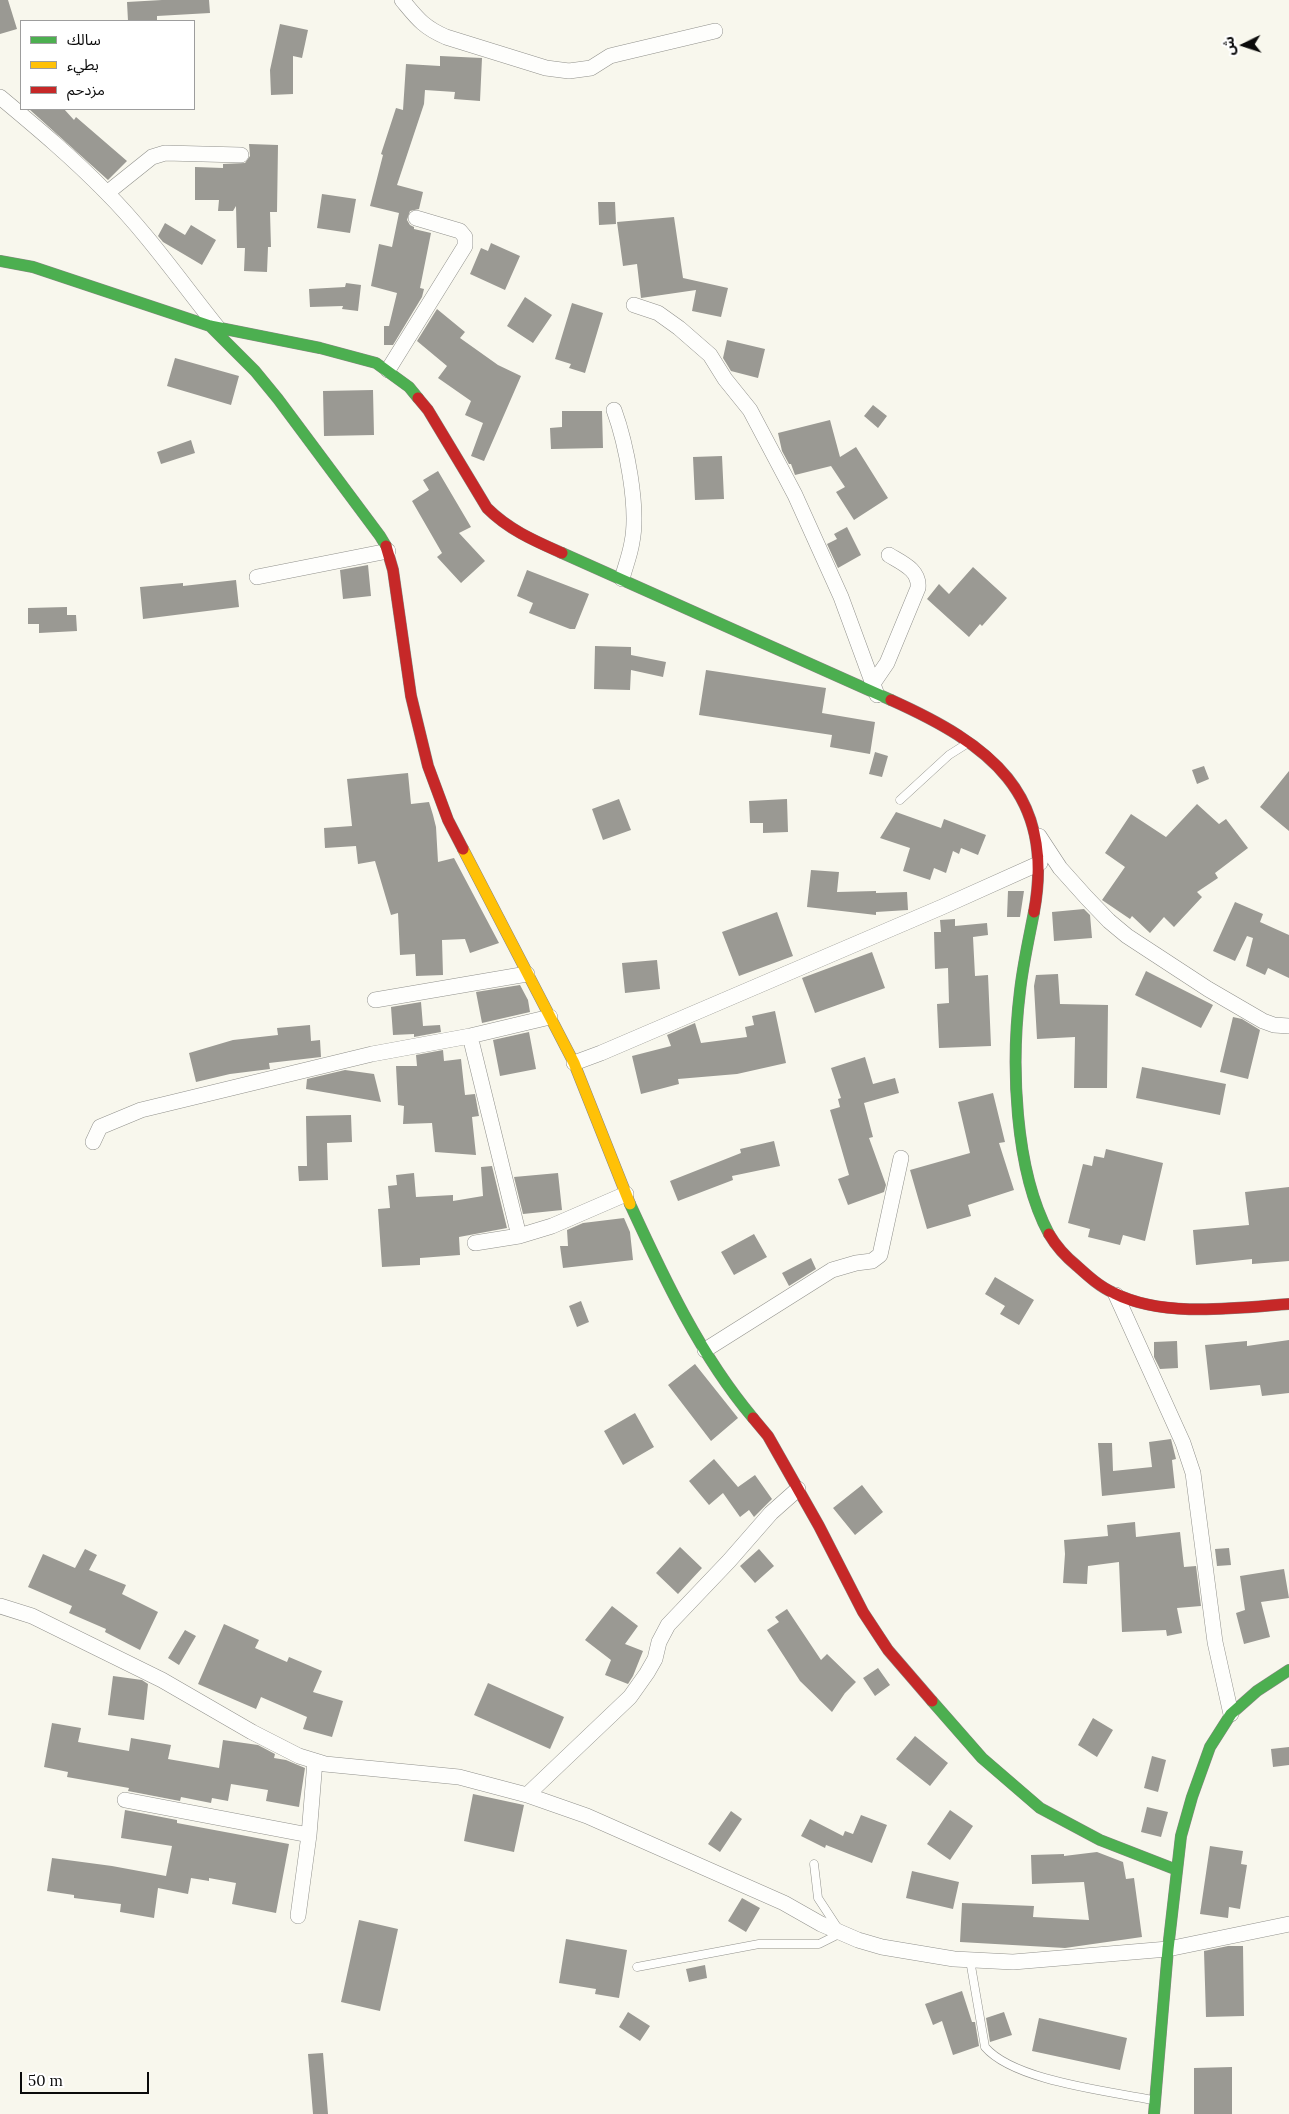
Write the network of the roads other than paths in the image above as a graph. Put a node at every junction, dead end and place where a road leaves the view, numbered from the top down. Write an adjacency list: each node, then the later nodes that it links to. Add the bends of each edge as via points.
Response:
1 (402, 0): 2 (street, via 430,30 546,68 580,71 610,56)
2 (715, 31)
3 (0, 97): 5 (street)
4 (241, 155): 5 (street, via 165,153 152,157)
5 (107, 193): 9 (street, via 152,243)
6 (416, 218): 10 (street, via 460,231 465,237 465,246)
7 (0, 260): 9 (main road, via 33,267)
8 (634, 305): 16 (street, via 658,313 710,355 750,410 841,597)
9 (214, 327): 10 (main road, via 354,356); 12 (main road, via 278,399 369,520)
10 (388, 370): 15 (main road, via 409,387 428,410 480,499 496,518 525,537)
11 (614, 410): 15 (street, via 633,492 633,541)
12 (388, 551): 14 (street); 21 (main road, via 411,696 428,766 448,820)
13 (889, 555): 16 (street, via 914,572 918,588)
14 (257, 577)
15 (622, 579): 16 (main road)
16 (876, 689): 17 (main road)
17 (970, 742): 18 (lane, via 949,755); 19 (main road, via 992,758 1006,774 1028,809)
18 (900, 800)
19 (1037, 833): 20 (main road); 24 (street, via 1060,868 1127,936 1263,1021)
20 (1040, 863): 26 (street); 32 (main road, via 1016,1021 1016,1076 1027,1183 1048,1234 1081,1270)
21 (527, 974): 22 (street); 23 (main road)
22 (375, 1000)
23 (550, 1018): 25 (street); 26 (main road)
24 (1289, 1026)
25 (470, 1036): 27 (street, via 372,1054 141,1110 100,1127); 30 (street)
26 (574, 1063): 29 (main road)
27 (93, 1142)
28 (901, 1158): 34 (street, via 880,1255 832,1270)
29 (626, 1194): 30 (street, via 552,1226); 34 (main road, via 652,1252)
30 (519, 1236): 31 (street)
31 (475, 1243)
32 (1116, 1295): 33 (main road, via 1192,1308); 38 (street, via 1183,1443 1193,1473 1215,1642)
33 (1289, 1304)
34 (705, 1350): 35 (main road, via 731,1392 768,1436)
35 (798, 1489): 40 (street, via 771,1513 668,1625 651,1666 630,1697); 44 (main road, via 863,1612 888,1650 982,1758 1040,1808 1060,1820 1100,1840)
36 (0, 1606): 39 (street, via 32,1616 162,1680 252,1732)
37 (1289, 1670): 38 (main road, via 1257,1691)
38 (1231, 1714): 44 (main road, via 1210,1747 1192,1797 1181,1836)
39 (315, 1761): 40 (street, via 459,1776); 42 (street)
40 (527, 1794): 47 (street, via 587,1816)
41 (125, 1800): 42 (street)
42 (309, 1836): 45 (street)
43 (814, 1864): 47 (lane, via 818,1898)
44 (1177, 1870): 48 (main road)
45 (298, 1916)
46 (1289, 1924): 48 (street)
47 (841, 1933): 49 (street, via 882,1947); 50 (lane, via 819,1944 759,1944)
48 (1168, 1949): 49 (street, via 1014,1962); 51 (main road)
49 (970, 1960): 51 (lane, via 985,2047 992,2055 1023,2070 1060,2082)
50 (637, 1967)
51 (1156, 2100): 52 (main road)
52 (1154, 2114)

